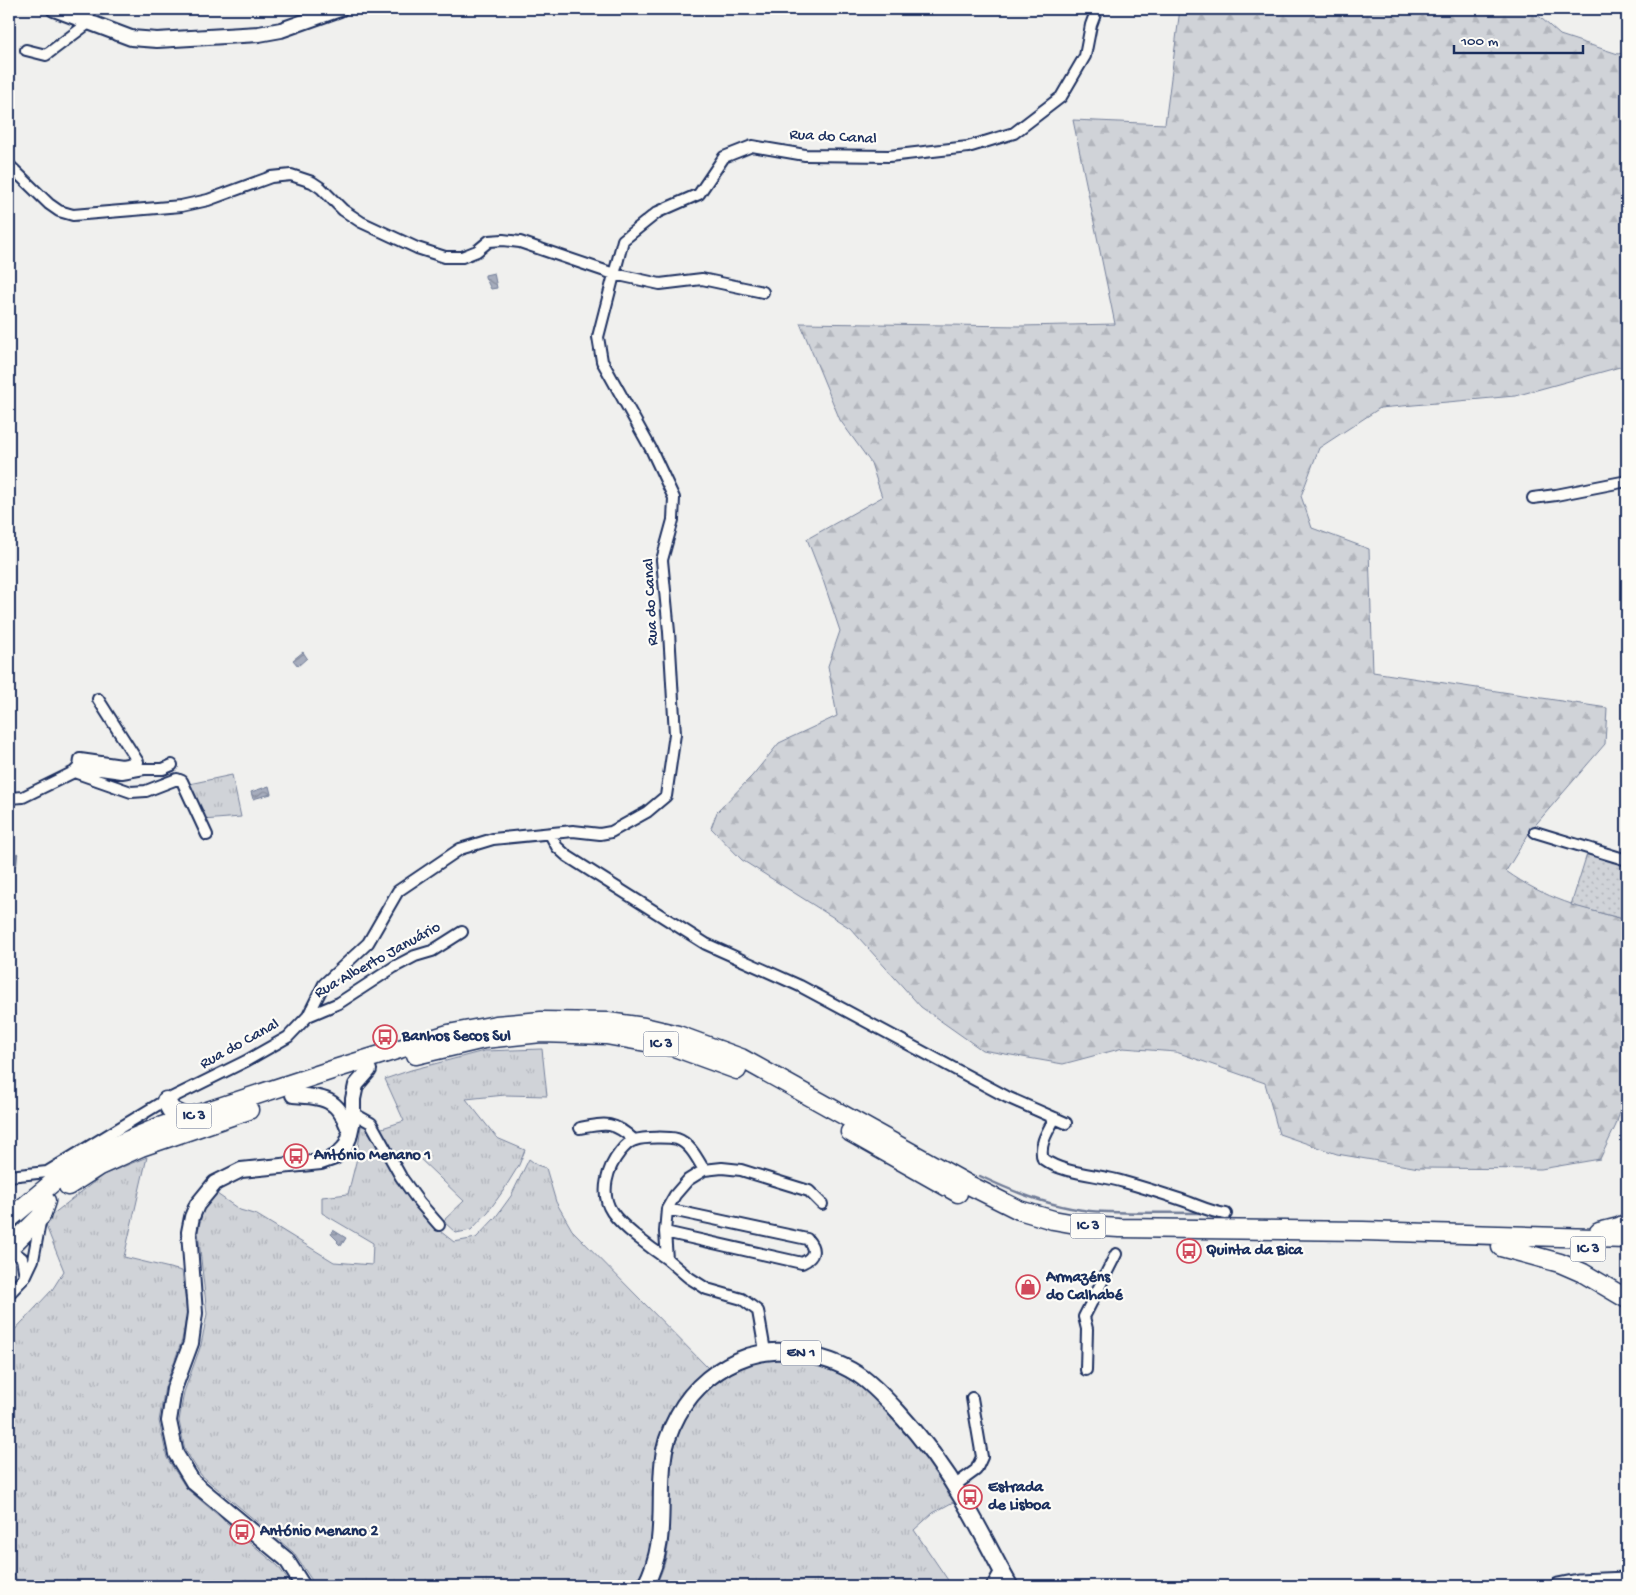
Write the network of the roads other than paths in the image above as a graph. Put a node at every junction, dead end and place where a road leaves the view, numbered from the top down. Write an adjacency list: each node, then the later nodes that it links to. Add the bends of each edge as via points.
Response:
1 (54, 9): 4 (street)
2 (340, 9): 4 (street, via 281,30 259,34 157,40 131,38)
3 (1098, 9): 7 (street, Rua do Canal, via 1084,56 1061,97 1014,133 968,147 889,156 805,155 752,146 724,157 699,194 658,212 623,240)
4 (90, 22): 5 (street, via 46,55)
5 (26, 50)
6 (9, 165): 7 (street, via 48,204 73,215 181,206 208,200 271,177 291,175 321,188 360,222 445,257 462,257 489,241 503,240 528,244)
7 (614, 274): 8 (street, via 660,284 702,279); 16 (street, Rua do Canal, via 598,337 602,361 651,448 674,498 662,560 675,734 666,796 647,812 611,832)
8 (763, 292)
9 (1627, 481): 10 (street)
10 (1533, 498)
11 (98, 699): 13 (street, via 138,762 122,765 80,759)
12 (172, 765): 13 (street, via 122,774)
13 (77, 770): 14 (street, via 24,798); 17 (street, via 131,792 146,791 177,779 182,781)
14 (9, 798)
15 (1535, 832): 18 (street)
16 (550, 834): 20 (street, Rua do Canal, via 493,840 460,849 398,891 368,943 324,984); 26 (street, via 567,856 706,944 800,986 1007,1097)
17 (207, 835)
18 (1627, 860)
19 (462, 932): 20 (street, Rua Alberto Januário, via 432,951 394,967 340,1002)
20 (308, 1016): 23 (street, Rua do Canal, via 288,1037)
21 (369, 1070): 22 (highway, IC 3); 24 (street, via 356,1085); 45 (highway, IC 3, via 484,1038 541,1033 606,1035 674,1047 736,1069 965,1197 1015,1220 1050,1231 1118,1240)
22 (294, 1094): 30 (street, via 326,1099 338,1108); 35 (highway, IC 3, via 141,1147 99,1166)
23 (163, 1103): 25 (highway); 28 (highway); 33 (street, Rua do Canal, via 47,1172)
24 (353, 1113): 30 (street); 40 (street, via 371,1122 401,1177)
25 (187, 1118): 28 (highway, IC 3); 43 (highway, IC 3, via 448,1034 496,1024 608,1022 678,1035 741,1058 971,1186 1019,1210 1054,1220 1119,1228)
26 (1055, 1118): 27 (street); 37 (street, via 1045,1136 1043,1159)
27 (1066, 1123)
28 (160, 1127): 38 (highway, IC 3, via 93,1155 57,1179)
29 (580, 1128): 31 (street, via 605,1124 621,1128)
30 (349, 1130): 59 (street, via 349,1138 335,1157 321,1162 241,1170 215,1183 197,1205 189,1232 195,1313 191,1342 174,1389 169,1421 176,1454 193,1482 286,1559)
31 (634, 1140): 32 (street, via 678,1139 688,1147); 49 (street, via 610,1166 606,1197 611,1212)
32 (704, 1170): 34 (street, via 741,1170 809,1191); 36 (street, via 688,1180)
33 (10, 1178)
34 (822, 1204)
35 (44, 1209): 41 (highway, IC 3); 46 (highway); 50 (street, via 33,1260)
36 (667, 1209): 42 (street); 42 (street, via 807,1239 813,1245 813,1253 802,1262)
37 (1226, 1214)
38 (9, 1220)
39 (1627, 1223): 43 (highway, via 1619,1228)
40 (439, 1225)
41 (9, 1232)
42 (665, 1232): 49 (street)
43 (1577, 1237): 44 (highway, IC 3)
44 (1627, 1239)
45 (1501, 1247): 47 (highway, IC 3); 52 (highway, via 1560,1263)
46 (9, 1248): 50 (street, via 22,1258)
47 (1627, 1250)
48 (1116, 1254): 54 (street, via 1084,1317 1087,1329)
49 (667, 1259): 53 (street, via 707,1289 742,1299 758,1311)
50 (25, 1277): 51 (street)
51 (9, 1294)
52 (1627, 1299)
53 (765, 1351): 56 (main road, EN 1, via 818,1356 864,1378 919,1434); 60 (main road, EN 1, via 745,1358 702,1382 678,1415 663,1459 659,1551)
54 (1086, 1370)
55 (972, 1398): 56 (street, via 982,1457 976,1470)
56 (954, 1486): 57 (main road, EN 1)
57 (1001, 1570): 61 (street); 62 (main road, EN 1)
58 (1627, 1580): 63 (main road)
59 (303, 1586)
60 (645, 1586)
61 (992, 1586)
62 (1010, 1586)
63 (1558, 1586)

